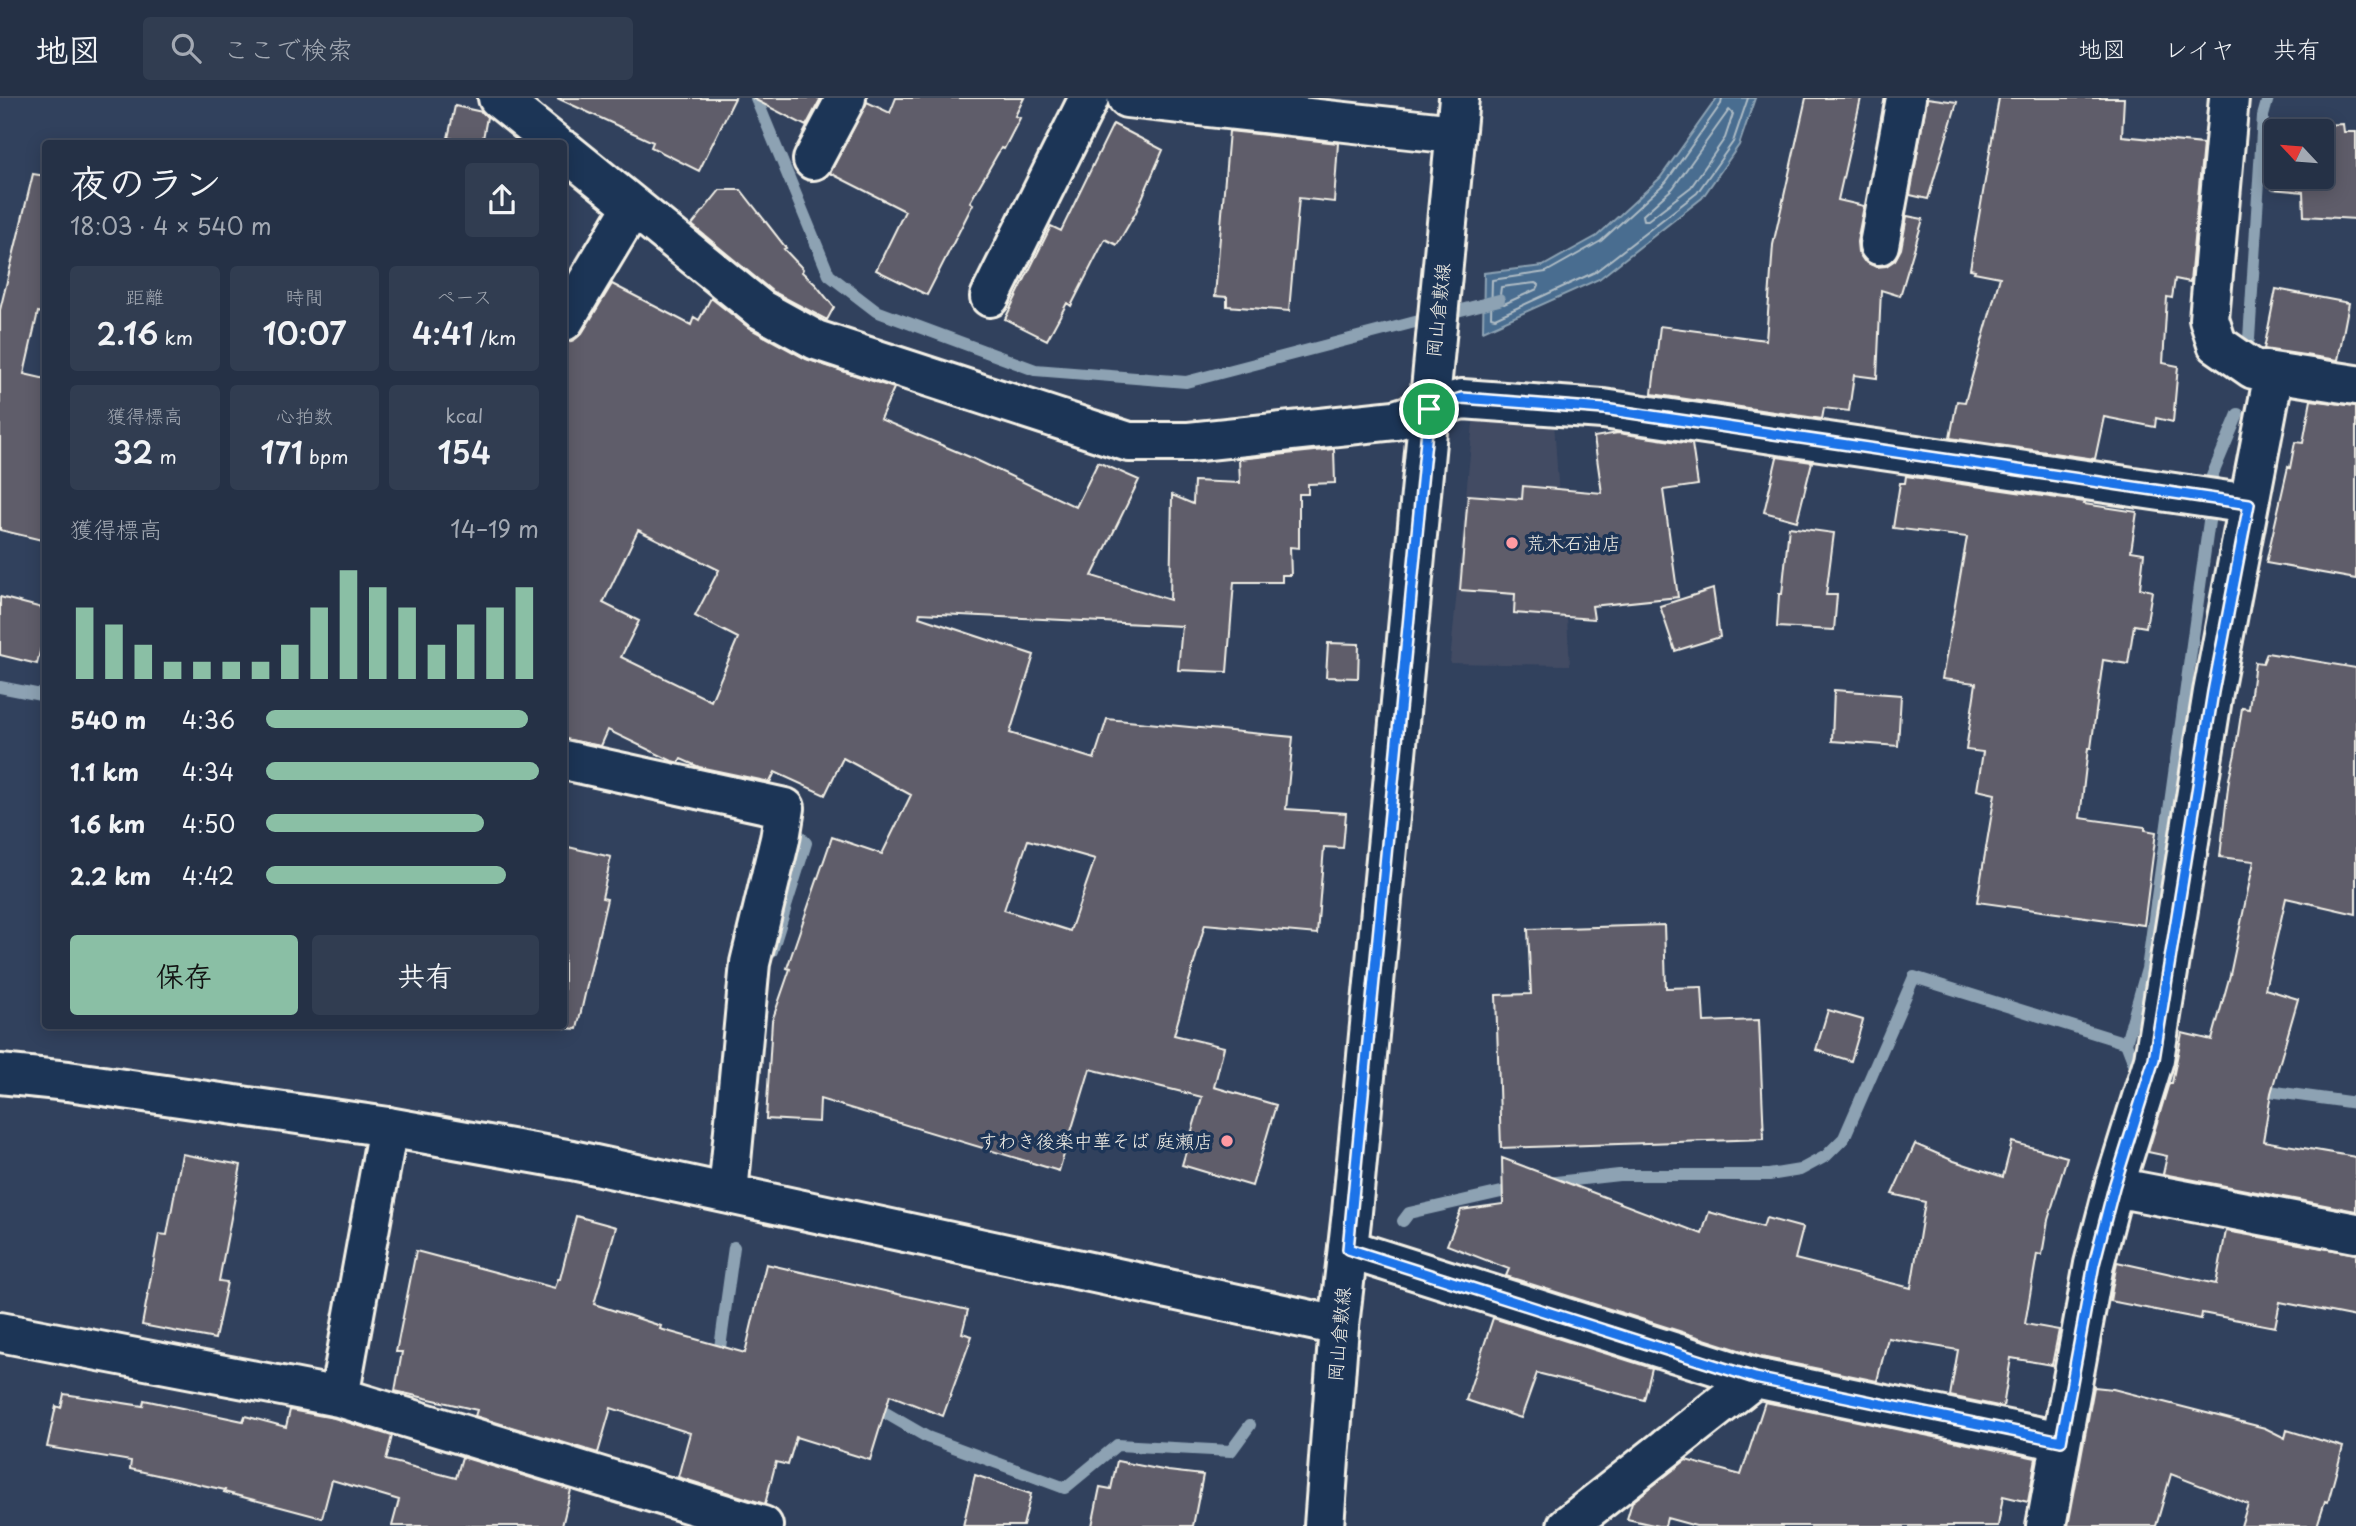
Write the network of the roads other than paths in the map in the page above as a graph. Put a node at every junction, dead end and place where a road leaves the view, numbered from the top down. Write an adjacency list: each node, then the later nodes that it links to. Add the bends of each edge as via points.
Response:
1 (498, 98): 8 (street)
2 (846, 98): 10 (street)
3 (1089, 98): 13 (street)
4 (1127, 98): 7 (street)
5 (1906, 98): 12 (street)
6 (2229, 98): 15 (street, via 2209,319 2217,344 2253,369)
7 (1457, 116): 17 (street, 岡山倉敷線)
8 (550, 140)
9 (567, 152): 11 (street)
10 (813, 160)
11 (633, 206): 14 (street); 17 (street, via 760,309 816,340 1129,442 1189,442 1395,420)
12 (1879, 245)
13 (990, 297)
14 (567, 316)
15 (2274, 373): 16 (street); 18 (street)
16 (2356, 385)
17 (1429, 409): 18 (street, via 1462,398 1604,409); 25 (street, 岡山倉敷線)
18 (2224, 500): 22 (street, via 2213,692 2154,1059)
19 (567, 761): 23 (street, via 785,808 750,963)
20 (0, 1074): 21 (street)
21 (388, 1127): 23 (street); 29 (street)
22 (2114, 1187): 24 (street); 30 (street, via 2094,1264)
23 (727, 1193): 26 (street)
24 (2356, 1233)
25 (1348, 1249): 26 (street, 岡山倉敷線); 28 (street)
26 (1339, 1326): 33 (street, 岡山倉敷線)
27 (0, 1332): 29 (street)
28 (1755, 1378): 30 (street); 34 (street)
29 (339, 1397): 31 (street)
30 (2061, 1441): 35 (street)
31 (654, 1510): 32 (street)
32 (762, 1526)
33 (1324, 1526)
34 (1567, 1526)
35 (2046, 1526)

